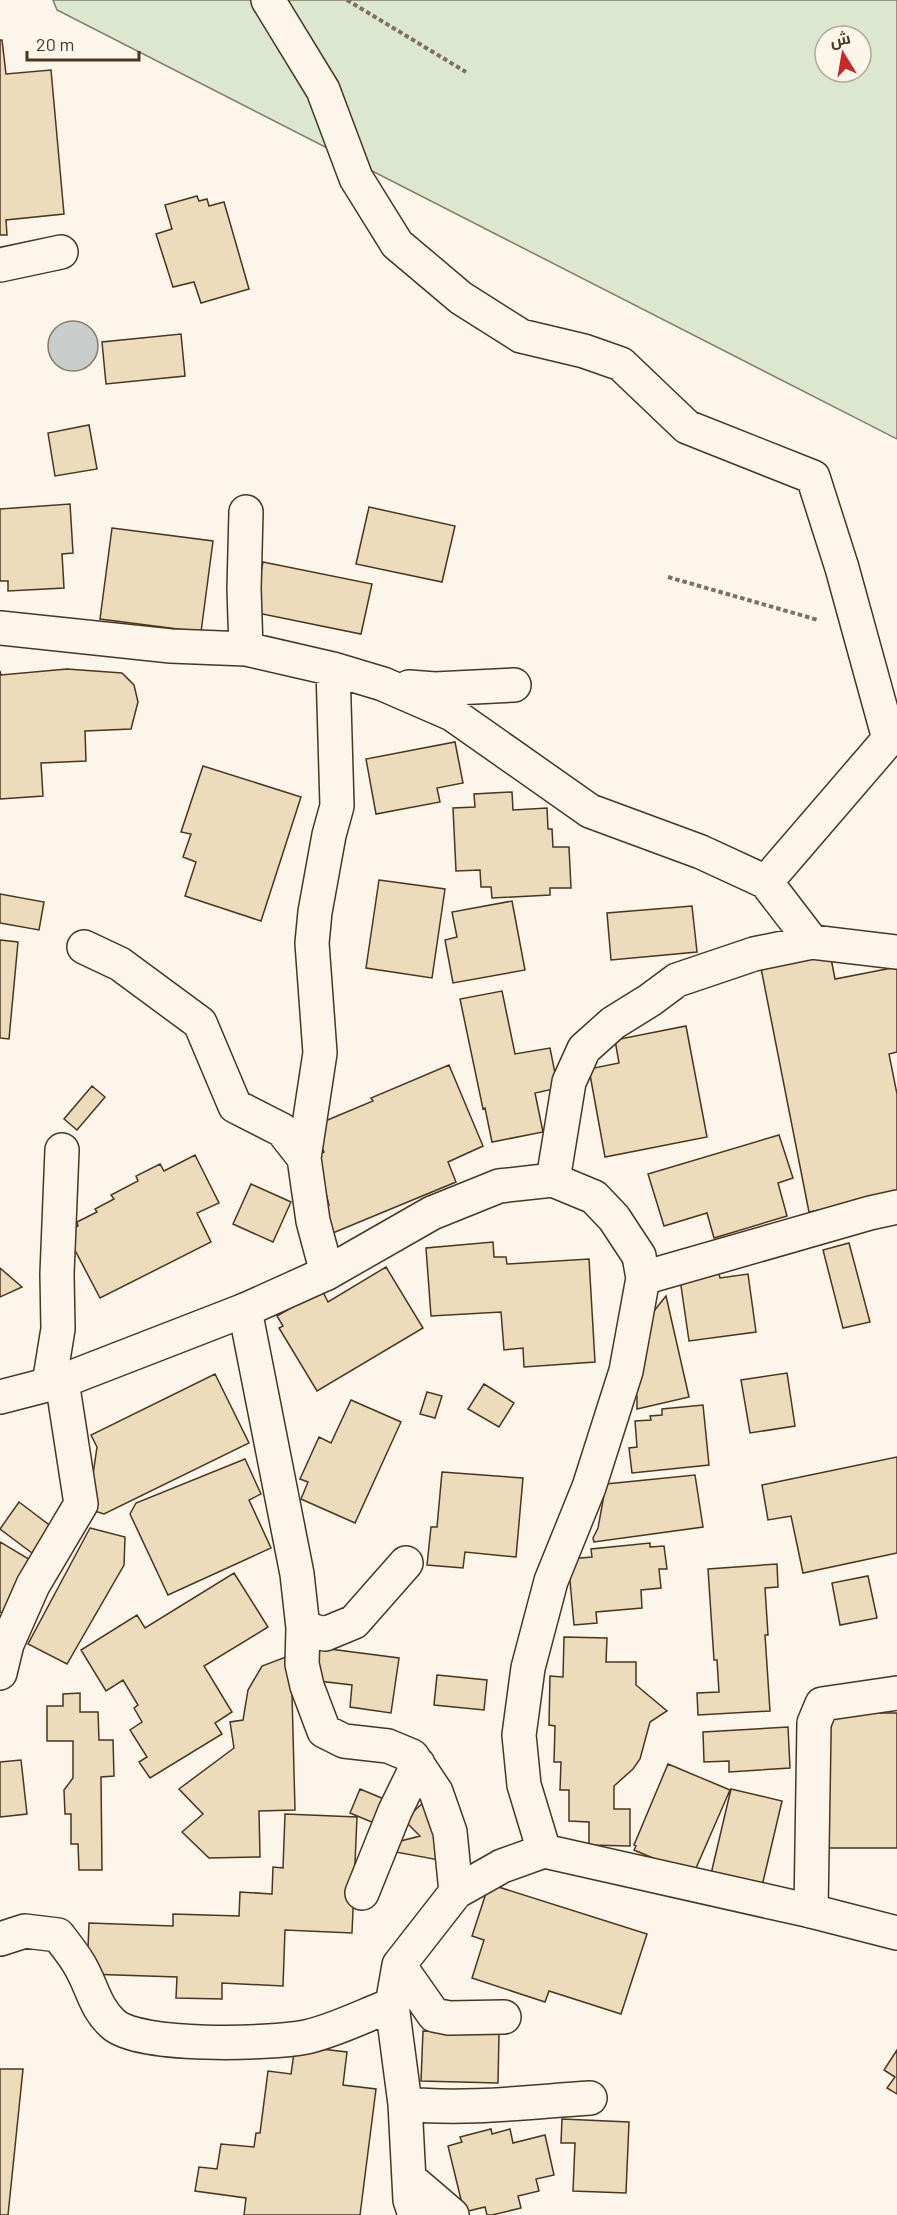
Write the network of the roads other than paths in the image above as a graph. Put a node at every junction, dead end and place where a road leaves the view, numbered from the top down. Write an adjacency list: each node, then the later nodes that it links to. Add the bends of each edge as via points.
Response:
1 (268, 0): 10 (street, via 323,90 356,178 397,244 461,298 521,336 621,364 687,427 813,477 889,739)
2 (61, 252): 3 (street)
3 (0, 265)
4 (246, 512): 6 (street)
5 (0, 628): 6 (street, via 171,646)
6 (246, 649): 7 (street)
7 (333, 669): 8 (street); 15 (street, via 337,806 312,944 320,1053)
8 (383, 684): 9 (street, via 435,689); 10 (street, via 452,714 590,811 701,852)
9 (514, 685)
10 (766, 882): 11 (street)
11 (812, 942): 13 (street); 16 (street, via 754,954 677,980 613,1023 584,1049 569,1082)
12 (84, 947): 15 (street, via 120,964 200,1023 235,1106 282,1130)
13 (897, 952)
14 (62, 1150): 21 (street)
15 (304, 1158): 18 (street, via 313,1221)
16 (553, 1180): 18 (street, via 499,1186 432,1213); 19 (street, via 594,1197 614,1218 639,1256)
17 (897, 1208): 19 (street)
18 (327, 1274): 20 (street)
19 (643, 1278): 28 (street, via 626,1371 588,1487 551,1581 528,1668 519,1735 524,1785)
20 (244, 1310): 21 (street); 24 (street, via 297,1574)
21 (55, 1382): 22 (street); 25 (street, via 81,1504 33,1585 7,1644)
22 (0, 1397)
23 (405, 1563): 24 (street, via 354,1622 326,1634)
24 (303, 1628): 27 (street, via 306,1686 324,1731 344,1741 388,1746 412,1756)
25 (0, 1673)
26 (897, 1693): 31 (street, via 822,1704 814,1723)
27 (418, 1764): 29 (street, via 436,1792 450,1832); 30 (street)
28 (544, 1851): 29 (street, via 502,1866); 31 (street)
29 (456, 1892): 34 (street)
30 (362, 1893)
31 (811, 1911): 32 (street)
32 (897, 1933)
33 (0, 1939): 35 (street, via 25,1932 58,1935 80,1966 104,2015 113,2025 136,2036 289,2040)
34 (399, 1965): 35 (street); 36 (street, via 434,2015)
35 (392, 2005): 38 (street)
36 (504, 2017)
37 (590, 2098): 38 (street, via 472,2107)
38 (405, 2104): 39 (street)
39 (410, 2179): 40 (street); 41 (street)
40 (414, 2215)
41 (452, 2215)

